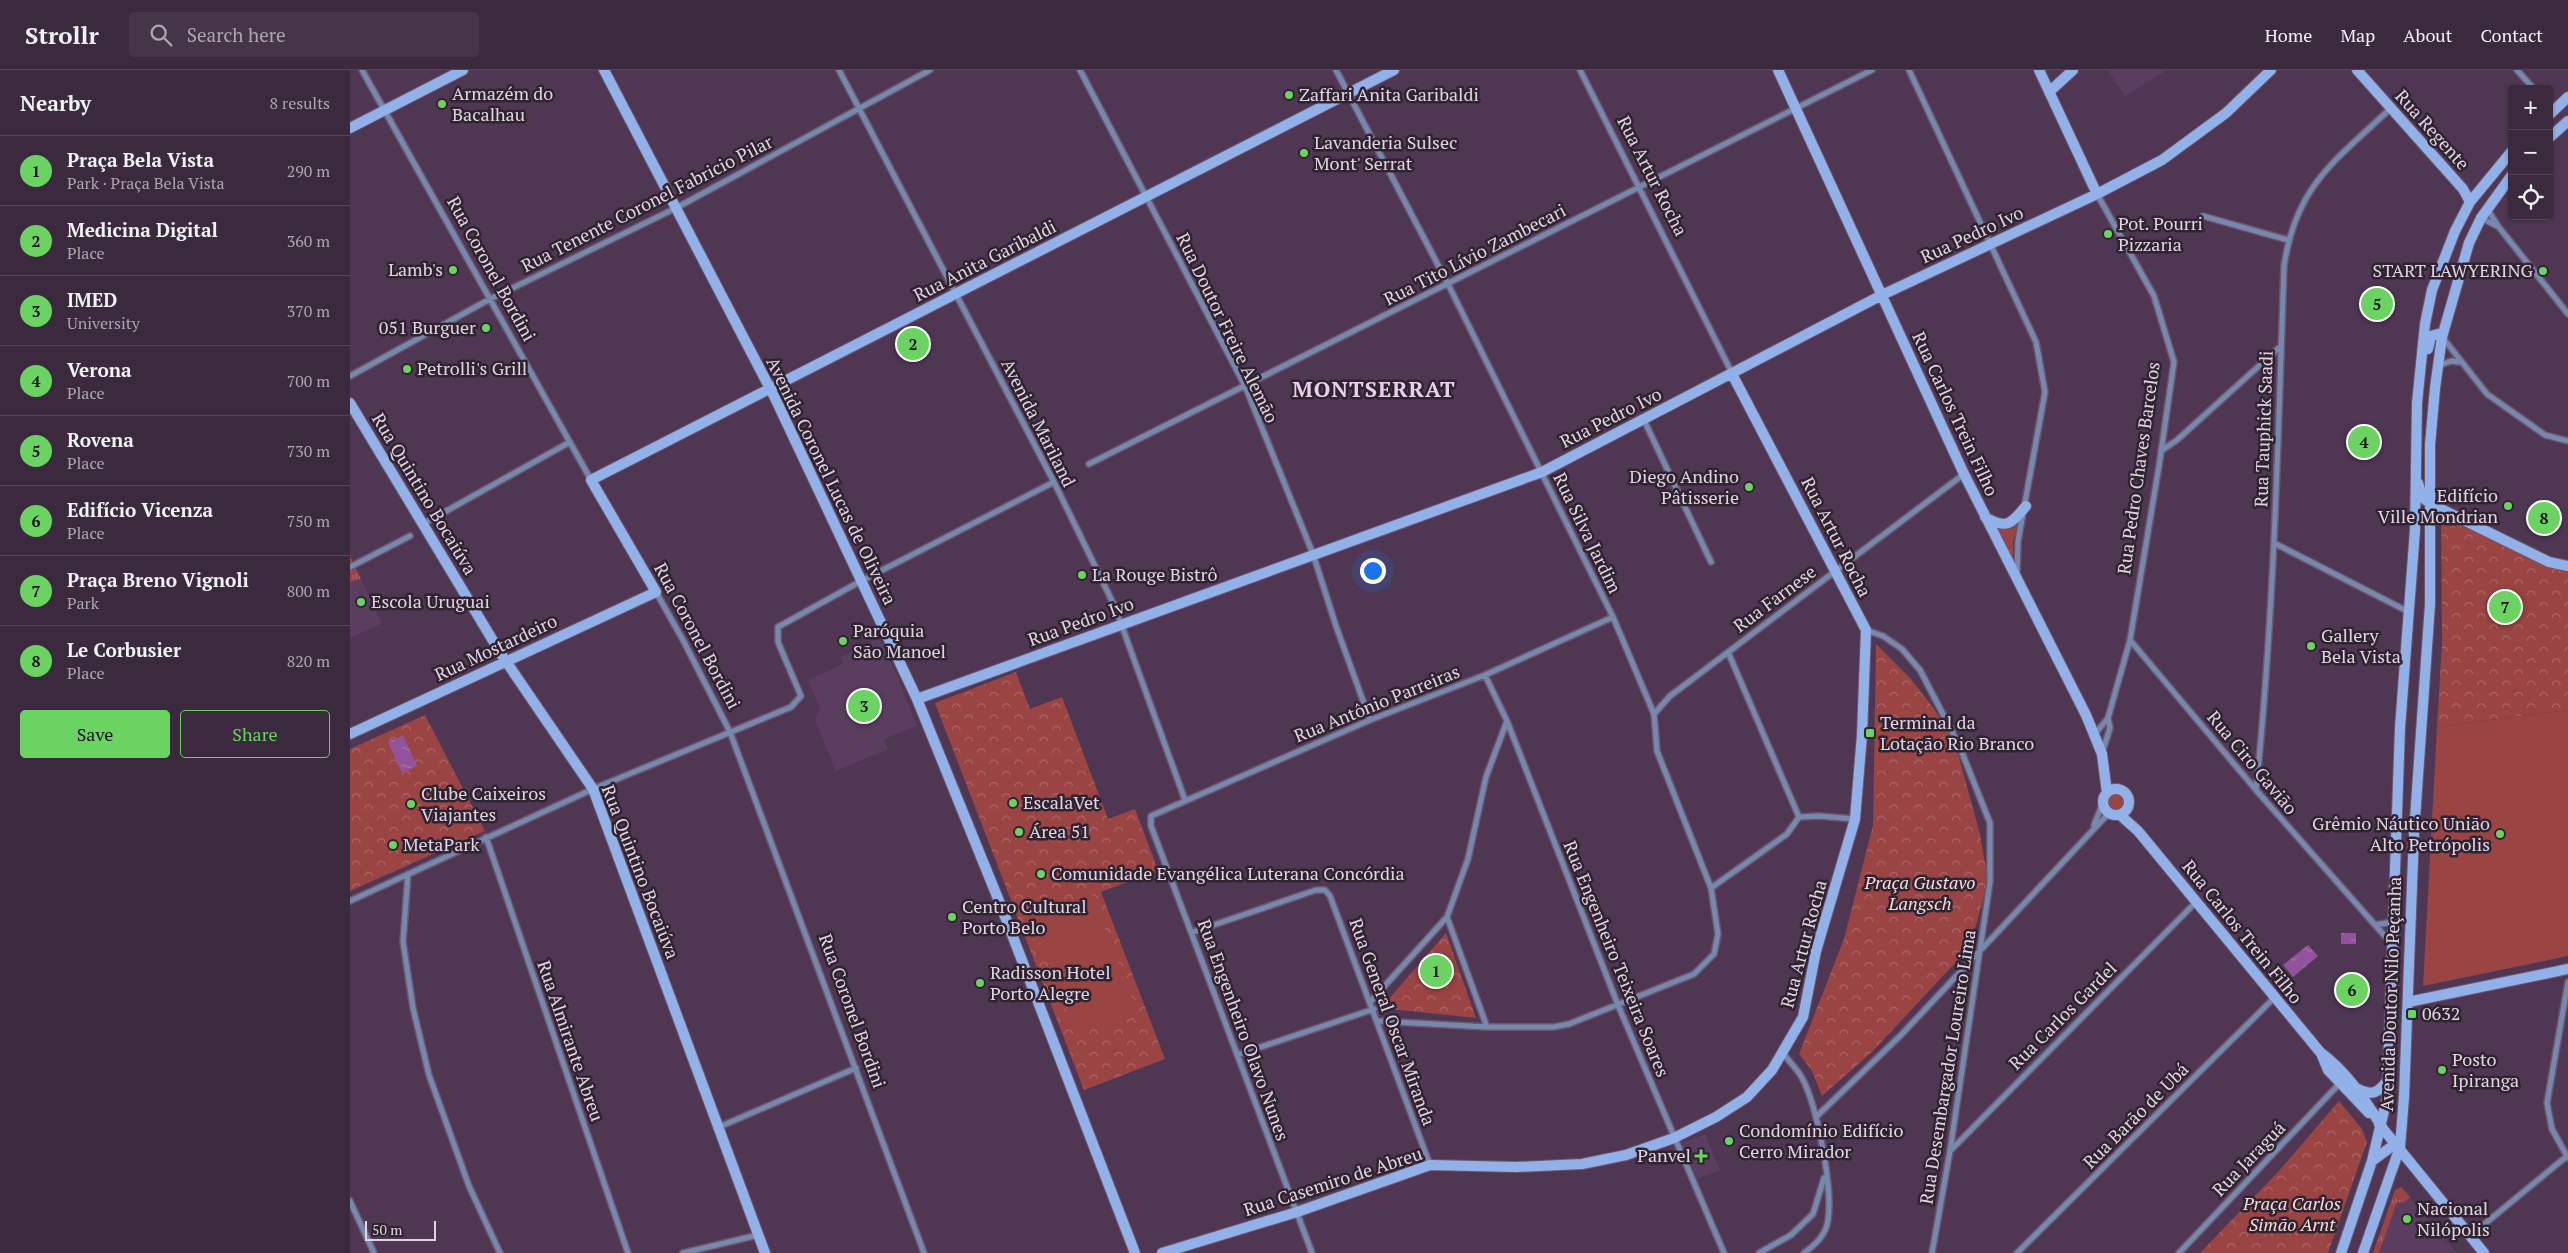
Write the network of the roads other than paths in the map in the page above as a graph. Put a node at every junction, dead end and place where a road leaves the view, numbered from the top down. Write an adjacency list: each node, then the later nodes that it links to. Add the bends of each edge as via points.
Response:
1 (362, 70): 26 (street, Rua Coronel Bordini)
2 (463, 70): 26 (street)
3 (604, 70): 36 (street, Avenida Coronel Lucas de Oliveira)
4 (839, 70): 22 (street, Avenida Mariland)
5 (930, 70): 22 (street, Rua Tenente Coronel Fabricio Pilar)
6 (1080, 70): 34 (street, Rua Doutor Freire Alemão)
7 (1336, 70): 20 (street, Rua Silva Jardim)
8 (1394, 70): 20 (street, Rua Anita Garibaldi)
9 (1580, 70): 32 (street, Rua Artur Rocha)
10 (1778, 70): 23 (street, Rua Carlos Trein Filho)
11 (1872, 70): 23 (street, Rua Tito Lívio Zambecari)
12 (1909, 70): 42 (street)
13 (2039, 70): 19 (street, Rua Pedro Chaves Barcelos)
14 (2073, 70): 19 (street)
15 (2271, 70): 33 (street, Rua Pedro Ivo, via 2226,113 2162,160)
16 (2357, 70): 24 (street, Rua Regente)
17 (2518, 70): 18 (street)
18 (2531, 85)
19 (2049, 92): 33 (street, Rua Pedro Chaves Barcelos)
20 (1348, 93): 34 (street, Rua Anita Garibaldi); 43 (street, Rua Silva Jardim)
21 (2568, 97): 25 (street)
22 (859, 108): 36 (street, Rua Tenente Coronel Fabricio Pilar); 44 (street, Avenida Mariland)
23 (1796, 108): 32 (street, Rua Tito Lívio Zambecari); 45 (street, Rua Carlos Trein Filho)
24 (2390, 108): 35 (street, Rua Regente); 41 (street, Rua Tauphick Saadi, via 2320,176 2305,196)
25 (2553, 109)
26 (384, 110): 28 (street); 46 (street, Rua Coronel Bordini)
27 (2567, 123): 29 (street)
28 (350, 128)
29 (2553, 135)
30 (2508, 156): 35 (street, Avenida Doutor Nilo Peçanha)
31 (2508, 181): 37 (street, Avenida Doutor Nilo Peçanha)
32 (1639, 188): 43 (street, Rua Tito Lívio Zambecari); 53 (street, Rua Artur Rocha)
33 (2097, 194): 42 (street, Rua Pedro Ivo); 61 (street, Rua Pedro Chaves Barcelos, via 2154,296 2174,362)
34 (1146, 196): 44 (street, Rua Anita Garibaldi); 55 (street, Rua Doutor Freire Alemão)
35 (2473, 199): 51 (street, Avenida Doutor Nilo Peçanha, via 2455,231 2432,290)
36 (676, 208): 46 (street, Rua Tenente Coronel Fabricio Pilar); 56 (street, Avenida Coronel Lucas de Oliveira)
37 (2488, 209): 39 (street, Avenida Doutor Nilo Peçanha); 40 (street)
38 (2204, 216): 41 (street)
39 (2481, 218): 40 (street); 48 (street, Avenida Doutor Nilo Peçanha, via 2467,251)
40 (2498, 226): 47 (street)
41 (2288, 240): 49 (street, Rua Tauphick Saadi)
42 (1992, 244): 45 (street, Rua Pedro Ivo); 69 (street, via 2036,342 2045,392)
43 (1448, 284): 55 (street, Rua Tito Lívio Zambecari); 63 (street, Rua Silva Jardim)
44 (956, 294): 56 (street, Rua Anita Garibaldi); 67 (street, Avenida Mariland)
45 (1882, 294): 53 (street, Rua Pedro Ivo); 65 (street, Rua Carlos Trein Filho)
46 (490, 299): 54 (street, Rua Tenente Coronel Fabricio Pilar); 60 (street, Rua Coronel Bordini)
47 (2568, 314)
48 (2442, 337): 50 (street); 51 (street, via 2438,334 2431,336 2427,358); 52 (street, Avenida Doutor Nilo Peçanha)
49 (2281, 346): 61 (street); 73 (street, Rua Tauphick Saadi)
50 (2460, 362): 52 (street, via 2451,361); 59 (street, via 2488,394 2545,435)
51 (2421, 363): 64 (street, Avenida Doutor Nilo Peçanha)
52 (2438, 366): 68 (street, Avenida Doutor Nilo Peçanha, via 2430,445)
53 (1732, 374): 58 (street, Rua Pedro Ivo); 78 (street, Rua Artur Rocha)
54 (350, 376)
55 (1245, 386): 62 (street, Rua Tito Lívio Zambecari); 74 (street, Rua Doutor Freire Alemão)
56 (770, 389): 66 (street, Rua Anita Garibaldi); 80 (street, Avenida Coronel Lucas de Oliveira)
57 (350, 403): 71 (street, Rua Quintino Bocaiúva)
58 (1644, 420): 63 (street, Rua Pedro Ivo); 75 (street)
59 (2568, 441)
60 (570, 442): 66 (street, Rua Coronel Bordini); 71 (street)
61 (2162, 451): 86 (street, Rua Pedro Chaves Barcelos)
62 (1089, 464)
63 (1542, 472): 74 (street, Rua Pedro Ivo); 83 (street, Rua Silva Jardim)
64 (2416, 473): 68 (street, via 2423,498); 82 (street, Avenida Doutor Nilo Peçanha)
65 (1964, 474): 70 (street, Rua Carlos Trein Filho); 78 (street, Rua Farnese)
66 (591, 480): 81 (street, Rua Coronel Bordini)
67 (1054, 482): 80 (street); 84 (street, Avenida Mariland)
68 (2431, 504): 76 (street, via 2549,562); 128 (street, Avenida Doutor Nilo Peçanha, via 2430,604 2414,834)
69 (2026, 506): 70 (street, via 2006,525 1998,525); 79 (street, via 2018,541)
70 (1985, 517): 79 (street, Rua Carlos Trein Filho)
71 (423, 524): 88 (street, Rua Quintino Bocaiúva)
72 (410, 536): 77 (street)
73 (2274, 543): 82 (street); 102 (street, Rua Tauphick Saadi)
74 (1313, 554): 84 (street, Rua Pedro Ivo); 93 (street, Rua Doutor Freire Alemão)
75 (1711, 562)
76 (2568, 566)
77 (350, 568)
78 (1835, 570): 85 (street, Rua Artur Rocha); 87 (street, Rua Farnese)
79 (2016, 578): 97 (street, Rua Carlos Trein Filho)
80 (860, 581): 90 (street, Avenida Coronel Lucas de Oliveira); 95 (street, via 778,628 778,642 801,696 791,707)
81 (656, 592): 88 (street, Rua Mostardeiro); 95 (street, Rua Coronel Bordini)
82 (2410, 612): 120 (street, Avenida Doutor Nilo Peçanha, via 2401,721)
83 (1613, 617): 89 (street, Rua Antônio Parreiras); 91 (street, Rua Silva Jardim)
84 (1121, 625): 90 (street, Rua Pedro Ivo); 104 (street, Avenida Mariland)
85 (1866, 630): 111 (street, Rua Artur Rocha); 124 (street, Rua Desembargador Loureiro Lima, via 1902,648 1920,670 1959,745 1990,823 1990,882)
86 (2130, 640): 92 (street, Rua Pedro Chaves Barcelos); 102 (street, Rua Ciro Gavião)
87 (1728, 652): 91 (street, Rua Farnese, via 1670,696); 110 (street)
88 (506, 661): 96 (street, Rua Mostardeiro); 100 (street, Rua Quintino Bocaiúva)
89 (1485, 675): 93 (street, Rua Antônio Parreiras); 94 (street, Rua Engenheiro Teixeira Soares)
90 (918, 699): 161 (street, Avenida Coronel Lucas de Oliveira)
91 (1654, 714): 116 (street, Rua Silva Jardim, via 1657,751)
92 (2108, 718): 97 (street, Rua Pedro Chaves Barcelos); 98 (street, Rua Pedro Chaves Barcelos, via 2110,728)
93 (1370, 720): 104 (street, Rua Antônio Parreiras)
94 (1507, 721): 119 (street, via 1486,777 1468,859); 130 (street, Rua Engenheiro Teixeira Soares)
95 (730, 732): 100 (street); 137 (street, Rua Coronel Bordini)
96 (350, 734)
97 (2094, 735): 98 (street, Rua Carlos Trein Filho)
98 (2102, 754): 99 (street, Rua Carlos Trein Filho)
99 (2105, 769): 101 (street, Rua Carlos Trein Filho); 103 (street, Rua Carlos Trein Filho)
100 (593, 789): 114 (street); 142 (street, Rua Quintino Bocaiúva)
101 (2118, 789): 103 (street); 106 (street, via 2128,796)
102 (2256, 790): 121 (street, Rua Ciro Gavião)
103 (2107, 793): 105 (street)
104 (1185, 800): 109 (street, Rua Antônio Parreiras)
105 (2103, 804): 107 (street); 112 (street)
106 (2129, 807): 108 (street); 113 (street, Rua Carlos Trein Filho)
107 (2109, 813): 108 (street); 112 (street)
108 (2120, 815): 113 (street, Rua Carlos Trein Filho)
109 (1151, 816): 122 (street, Rua Engenheiro Olavo Nunes, via 1151,826)
110 (1799, 817): 111 (street); 116 (street, via 1787,834)
111 (1855, 819): 134 (street, Rua Artur Rocha, via 1816,951 1803,1017)
112 (2093, 828): 124 (street)
113 (2138, 831): 118 (street, Rua Carlos Trein Filho)
114 (486, 837): 115 (street); 157 (street, Rua Almirante Abreu)
115 (408, 874): 117 (street); 156 (street, via 403,942 413,1008 429,1075 469,1186)
116 (1710, 888): 130 (street, Rua Silva Jardim, via 1718,934 1714,954 1694,974)
117 (350, 900)
118 (2196, 901): 127 (street, Rua Carlos Trein Filho); 146 (street, Rua Carlos Gardel)
119 (1447, 917): 129 (street); 133 (street)
120 (2392, 922): 121 (street); 123 (street, Avenida Doutor Nilo Peçanha)
121 (2375, 926): 123 (street, Rua Ciro Gavião)
122 (1193, 932): 129 (street, Rua General Oscar Miranda, via 1316,890 1325,890); 136 (street, Rua Engenheiro Olavo Nunes)
123 (2391, 943): 138 (street, Avenida Doutor Nilo Peçanha)
124 (1979, 954): 141 (street); 146 (street, Rua Desembargador Loureiro Lima)
125 (2568, 969): 128 (street)
126 (2568, 982): 147 (street, via 2547,1103 2552,1129)
127 (2274, 998): 135 (street, Rua Carlos Trein Filho); 168 (street, Rua Barão de Ubá)
128 (2412, 998): 145 (street, Avenida Doutor Nilo Peçanha)
129 (1371, 1001): 131 (street, Rua General Oscar Miranda)
130 (1618, 1005): 133 (street, Rua Silva Jardim, via 1553,1028); 144 (street, Rua Engenheiro Teixeira Soares)
131 (1374, 1009): 132 (street, Rua General Oscar Miranda); 136 (street)
132 (1378, 1021): 133 (street, Rua Silva Jardim); 149 (street, Rua General Oscar Miranda)
133 (1487, 1027)
134 (1781, 1052): 141 (street, via 1801,1076); 144 (street, Rua Casemiro de Abreu, via 1772,1070 1747,1097)
135 (2320, 1052): 139 (street, Rua Carlos Trein Filho, via 2328,1070); 140 (street, Rua Carlos Trein Filho)
136 (1237, 1055): 152 (street, Rua Engenheiro Olavo Nunes)
137 (856, 1068): 142 (street); 160 (street, Rua Coronel Bordini)
138 (2387, 1081): 140 (street, via 2380,1091 2373,1094); 143 (street, Avenida Doutor Nilo Peçanha)
139 (2340, 1084): 143 (street, Rua Carlos Trein Filho); 169 (street, Rua Jaraguá)
140 (2358, 1089): 143 (street, Rua Carlos Trein Filho)
141 (1816, 1118): 150 (street)
142 (718, 1127): 153 (street, Rua Quintino Bocaiúva)
143 (2382, 1127): 145 (street, Rua Carlos Trein Filho); 148 (street, Avenida Doutor Nilo Peçanha)
144 (1674, 1138): 149 (street, Rua Casemiro de Abreu, via 1626,1155 1582,1164); 164 (street, Rua Engenheiro Teixeira Soares)
145 (2400, 1147): 148 (street, via 2389,1148); 154 (street); 171 (street, Avenida Doutor Nilo Peçanha)
146 (1950, 1151): 167 (street, Rua Desembargador Loureiro Lima)
147 (2567, 1157): 154 (street)
148 (2372, 1161): 170 (street, Avenida Doutor Nilo Peçanha)
149 (1430, 1166): 152 (street, Rua Casemiro de Abreu)
150 (1826, 1172): 165 (street, via 1813,1214 1791,1235); 166 (street, via 1828,1220 1820,1242)
151 (350, 1201): 155 (street)
152 (1297, 1212): 162 (street, Rua Casemiro de Abreu); 163 (street, Rua Engenheiro Olavo Nunes)
153 (758, 1235): 158 (street); 159 (street, Rua Quintino Bocaiúva)
154 (2470, 1236): 172 (street)
155 (374, 1253)
156 (500, 1253)
157 (628, 1253)
158 (683, 1253)
159 (765, 1253)
160 (924, 1253)
161 (1135, 1253)
162 (1162, 1253)
163 (1312, 1253)
164 (1724, 1253)
165 (1759, 1253)
166 (1804, 1253)
167 (1932, 1253)
168 (2017, 1253)
169 (2179, 1253)
170 (2341, 1253)
171 (2363, 1253)
172 (2484, 1253)

